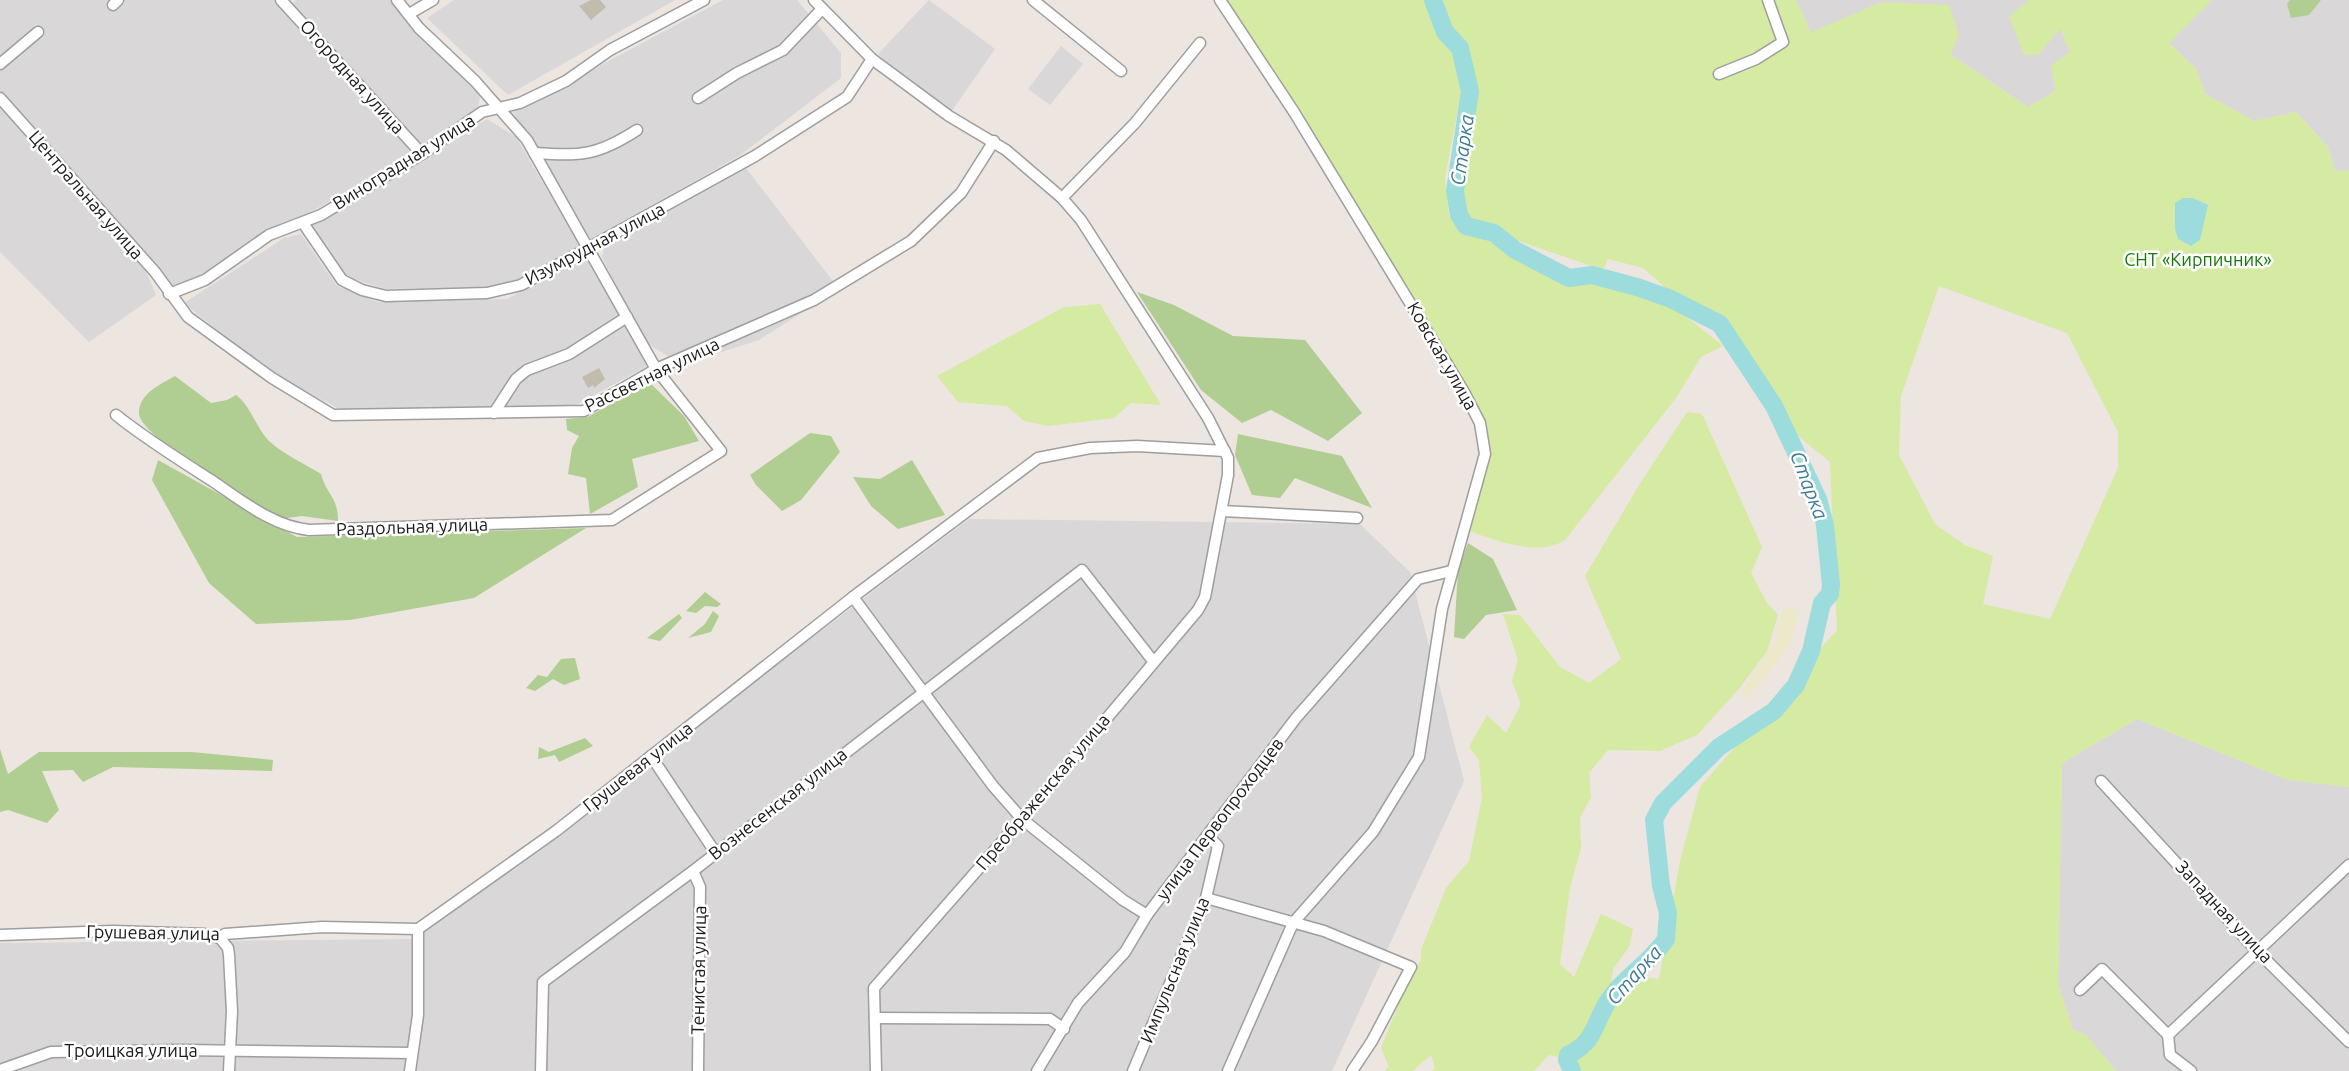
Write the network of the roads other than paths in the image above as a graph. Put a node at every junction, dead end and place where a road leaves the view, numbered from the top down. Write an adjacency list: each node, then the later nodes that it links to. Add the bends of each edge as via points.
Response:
1 (281, 0): 23 (street, Огородная улица)
2 (397, 0): 10 (street)
3 (433, 0): 10 (street)
4 (704, 0): 19 (street, Виноградная улица, via 610,50 566,81 520,103)
5 (813, 0): 9 (street)
6 (1033, 0): 15 (street)
7 (1220, 0): 35 (street, Ковская улица, via 1347,199 1480,423 1485,454)
8 (1768, 0): 16 (street, via 1783,42)
9 (822, 9): 13 (street); 18 (street, via 783,50)
10 (408, 14): 19 (street)
11 (38, 32): 14 (street)
12 (1200, 43): 24 (street, via 1135,123)
13 (872, 60): 21 (street, via 949,116); 26 (street, Изумрудная улица, via 847,97 755,156)
14 (0, 63)
15 (1121, 71)
16 (1719, 74)
17 (0, 98): 27 (street, Центральная улица, via 155,272)
18 (698, 98)
19 (498, 107): 22 (street); 23 (street, Виноградная улица, via 482,112)
20 (637, 130): 22 (street, via 598,152)
21 (994, 141): 24 (street); 29 (street, Рассветная улица, via 962,193 911,241 814,300)
22 (534, 153): 26 (street)
23 (422, 154): 25 (street, Виноградная улица)
24 (1062, 198): 32 (street, via 1098,244 1197,399)
25 (303, 223): 26 (street, Изумрудная улица, via 342,280 386,296 487,293 521,285); 27 (street, Виноградная улица, via 269,235 205,280)
26 (588, 250): 28 (street)
27 (169, 294): 30 (street, Рассветная улица, via 200,327 333,415)
28 (627, 317): 29 (street); 30 (street, via 569,354 527,370 516,379)
29 (656, 369): 30 (street, Рассветная улица, via 584,411); 31 (street, Раздольная улица, via 721,451 612,520 296,529 267,517 143,437)
30 (494, 413)
31 (116, 415)
32 (1225, 451): 33 (street, Преображенская улица, via 1228,475); 36 (street, Грушевая улица, via 1137,446 1090,448 1038,458)
33 (1222, 511): 34 (street); 37 (street, Преображенская улица, via 1198,610)
34 (1357, 518)
35 (1451, 572): 42 (street, улица Первопроходцев, via 1418,579 1296,718); 48 (street, Ковская улица, via 1419,757 1373,832)
36 (853, 597): 38 (street); 39 (street, Грушевая улица)
37 (1152, 661): 38 (street, Вознесенская улица, via 1082,570); 41 (street, Преображенская улица)
38 (923, 691): 41 (street); 43 (street, Вознесенская улица)
39 (651, 756): 43 (street); 49 (street, Грушевая улица, via 556,831)
40 (2102, 781): 52 (street, Западная улица)
41 (1022, 819): 47 (street); 54 (street, Преображенская улица, via 874,988)
42 (1208, 836): 46 (street, Импульсная улица, via 1218,846); 47 (street, улица Первопроходцев)
43 (715, 852): 45 (street, Вознесенская улица)
44 (2349, 865): 52 (street)
45 (693, 871): 63 (street, Вознесенская улица, via 543,982); 64 (street, Тенистая улица, via 700,886)
46 (1206, 898): 48 (street); 67 (street, Импульсная улица)
47 (1147, 915): 55 (street, улица Первопроходцев, via 1125,951 1078,1004)
48 (1293, 923): 68 (street); 69 (street, via 1324,931 1411,967)
49 (418, 929): 51 (street, Грушевая улица, via 322,927 225,934); 59 (street, via 418,1015)
50 (0, 935): 51 (street, Грушевая улица, via 113,931 205,934)
51 (220, 938): 58 (street, via 229,955)
52 (2257, 951): 56 (street); 57 (street, Западная улица)
53 (2080, 990): 56 (street, via 2102,969)
54 (875, 1018): 55 (street, via 1050,1019); 65 (street, Преображенская улица)
55 (1064, 1029): 66 (street, улица Первопроходцев)
56 (2168, 1035): 70 (street, via 2170,1055)
57 (2349, 1042)
58 (229, 1053): 59 (street, Троицкая улица); 60 (street, Троицкая улица, via 51,1052); 61 (street)
59 (412, 1053): 62 (street)
60 (0, 1070)
61 (229, 1071)
62 (410, 1071)
63 (541, 1071)
64 (698, 1071)
65 (876, 1071)
66 (1037, 1071)
67 (1133, 1071)
68 (1228, 1071)
69 (1352, 1071)
70 (2191, 1071)

